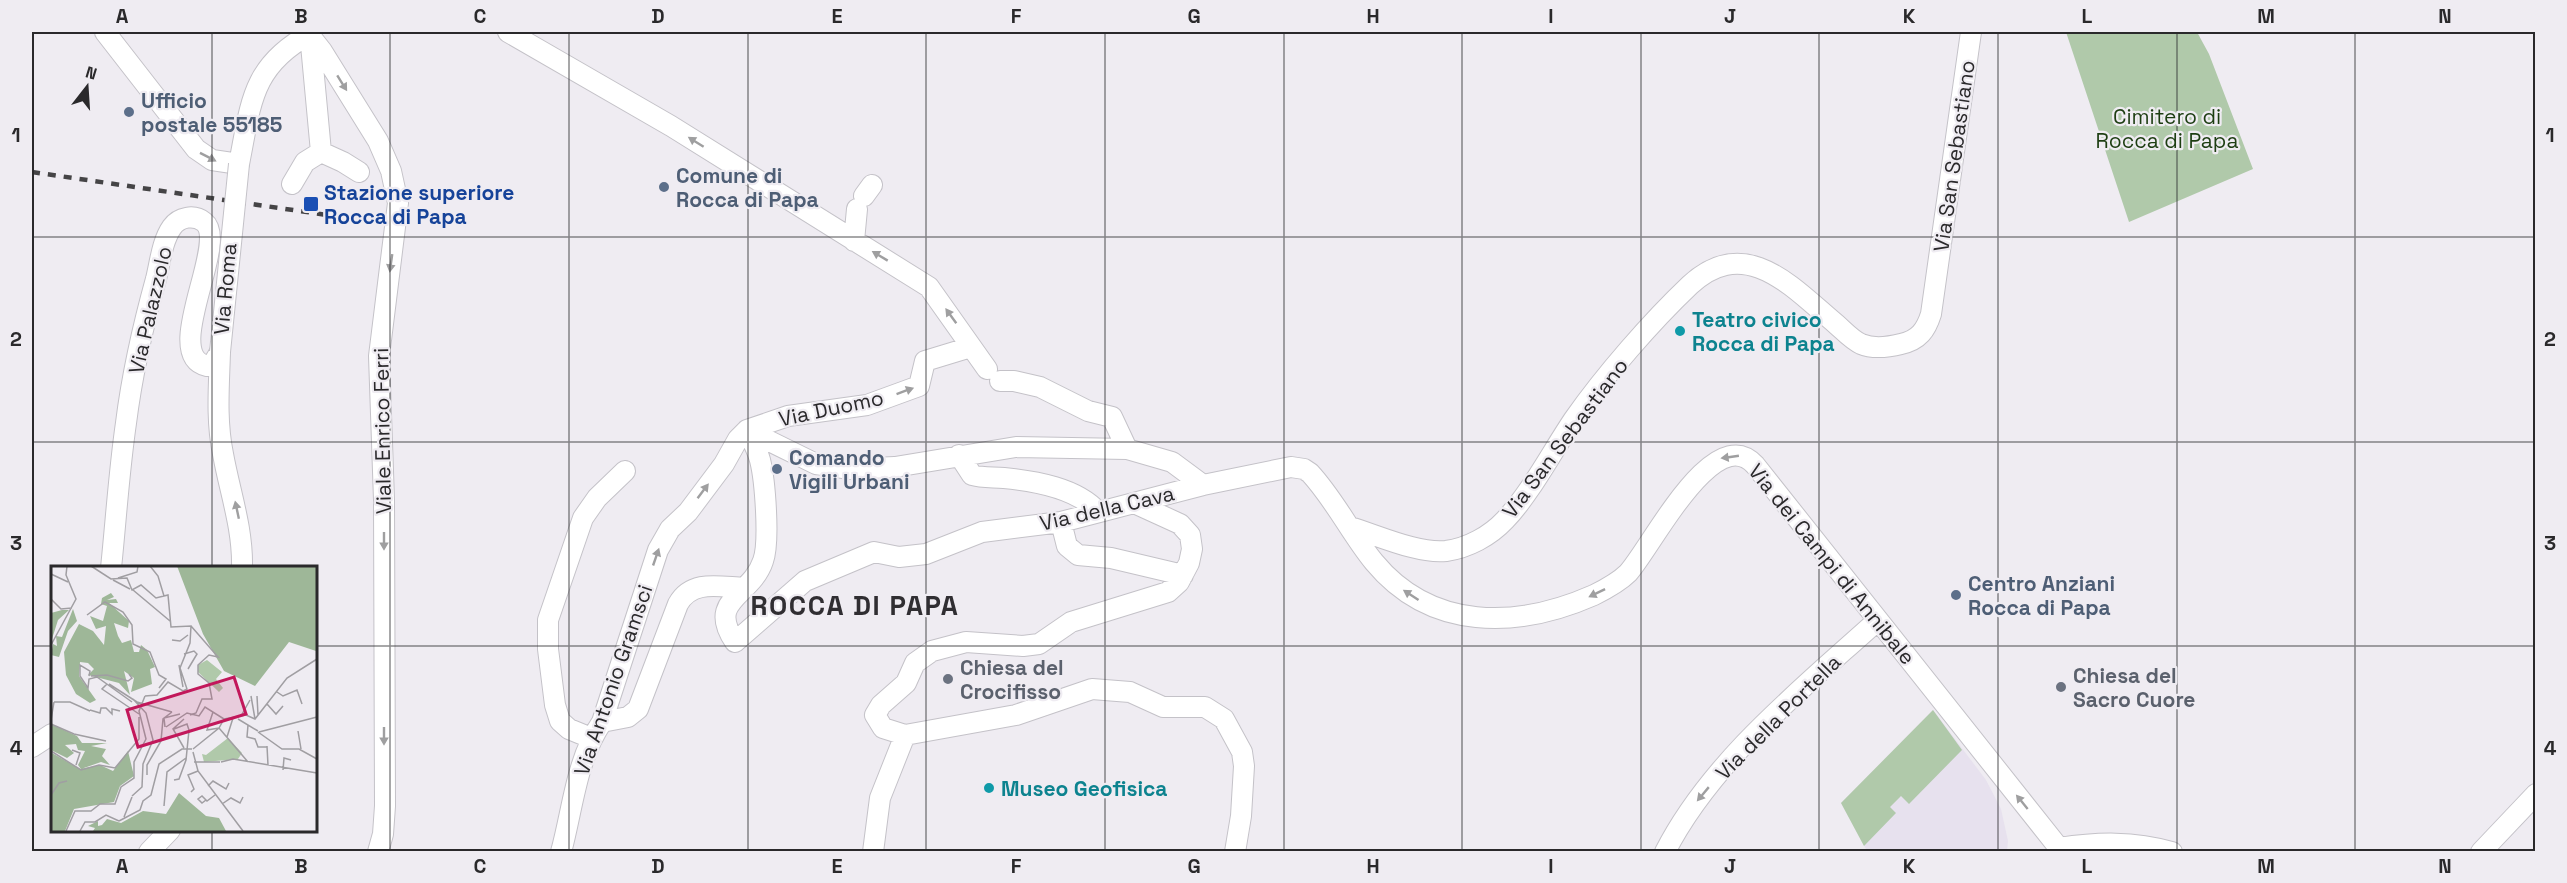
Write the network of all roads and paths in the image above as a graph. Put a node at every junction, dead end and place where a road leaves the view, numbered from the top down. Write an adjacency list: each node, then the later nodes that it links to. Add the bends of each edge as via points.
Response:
1 (105, 32): 6 (street, one-way to 6, via 196,149 212,160)
2 (309, 32): 5 (street); 6 (street, Via Roma, via 271,63 260,79); 36 (street, Viale Enrico Ferri, one-way to 36, via 378,141 391,171 398,203 379,356 384,500 385,806)
3 (508, 32): 10 (street, one-way to 3, via 671,126)
4 (1971, 32): 22 (street, Via San Sebastiano, via 1931,314 1917,338 1890,347 1862,344 1777,275 1745,264 1724,265 1701,275 1686,289 1608,376 1510,514 1492,532 1467,546 1443,551 1419,548)
5 (321, 152): 7 (street); 8 (street, via 305,162)
6 (239, 164): 12 (street, Via Roma, bridge)
7 (359, 172)
8 (292, 184)
9 (864, 197): 10 (street)
10 (854, 241): 11 (street, one-way to 10, via 929,287)
11 (971, 347): 13 (street, Via Duomo, one-way to 11, via 788,416 867,405 919,386 925,361); 14 (street, via 993,375 1040,387 1088,411 1112,417)
12 (220, 352): 23 (street, Via Palazzolo, via 207,366 192,352 190,339 210,232 201,220 183,219 173,226 166,239 135,373 123,440); 24 (street, Via Roma, one-way to 12, via 238,515 220,436)
13 (747, 430): 15 (street, via 816,464 838,468 895,467); 26 (street, via 761,466 766,540 761,568); 28 (street, Via Antonio Gramsci, one-way to 13, via 658,550)
14 (1127, 449): 15 (street, via 1006,448); 18 (street, via 1172,462)
15 (959, 455): 20 (street, via 972,475 1016,479 1065,491 1085,500)
16 (1291, 467): 18 (street, Via della Cava); 22 (street, Via dei Campi di Annibale, via 1310,473)
17 (625, 471): 28 (street, via 583,518 548,620 548,649 560,721 569,729)
18 (1203, 485): 19 (street, Via della Cava)
19 (1134, 503): 20 (street, Via della Cava); 25 (street, via 1186,529 1192,549)
20 (1098, 512): 21 (street, Via della Cava)
21 (1061, 522): 25 (street, via 1067,546 1078,555 1111,558); 26 (street, Via della Cava, via 982,532 926,554 899,557 874,552 793,589 735,642 724,619)
22 (1350, 527): 27 (street, Via dei Campi di Annibale, one-way to 22, via 1755,465 1739,455 1718,459 1702,471 1633,566 1616,583 1536,614 1469,617 1425,603 1384,573)
23 (111, 566)
24 (242, 566)
25 (1183, 575): 29 (street, via 1163,596 1071,622 1039,644 966,642 932,651 919,659 906,683 875,715 883,728)
26 (744, 588): 28 (street, via 702,586 687,591 678,604 638,709)
27 (1878, 620): 34 (street, Via dei Campi di Annibale, one-way to 27); 40 (street, Via della Portella, one-way to 40, via 1745,744 1690,808)
28 (597, 730): 37 (street, Via Antonio Gramsci, via 583,757)
29 (900, 734): 38 (street, via 880,798); 39 (street, via 1016,715 1103,688 1130,692 1163,707 1205,707 1219,713 1242,752 1241,816)
30 (51, 735): 31 (street)
31 (32, 747)
32 (2535, 794): 42 (street)
33 (169, 832): 35 (street)
34 (2058, 850): 41 (street, via 2125,842)
35 (149, 852)
36 (378, 852)
37 (561, 852)
38 (873, 852)
39 (1235, 852)
40 (1665, 852)
41 (2172, 852)
42 (2481, 852)

